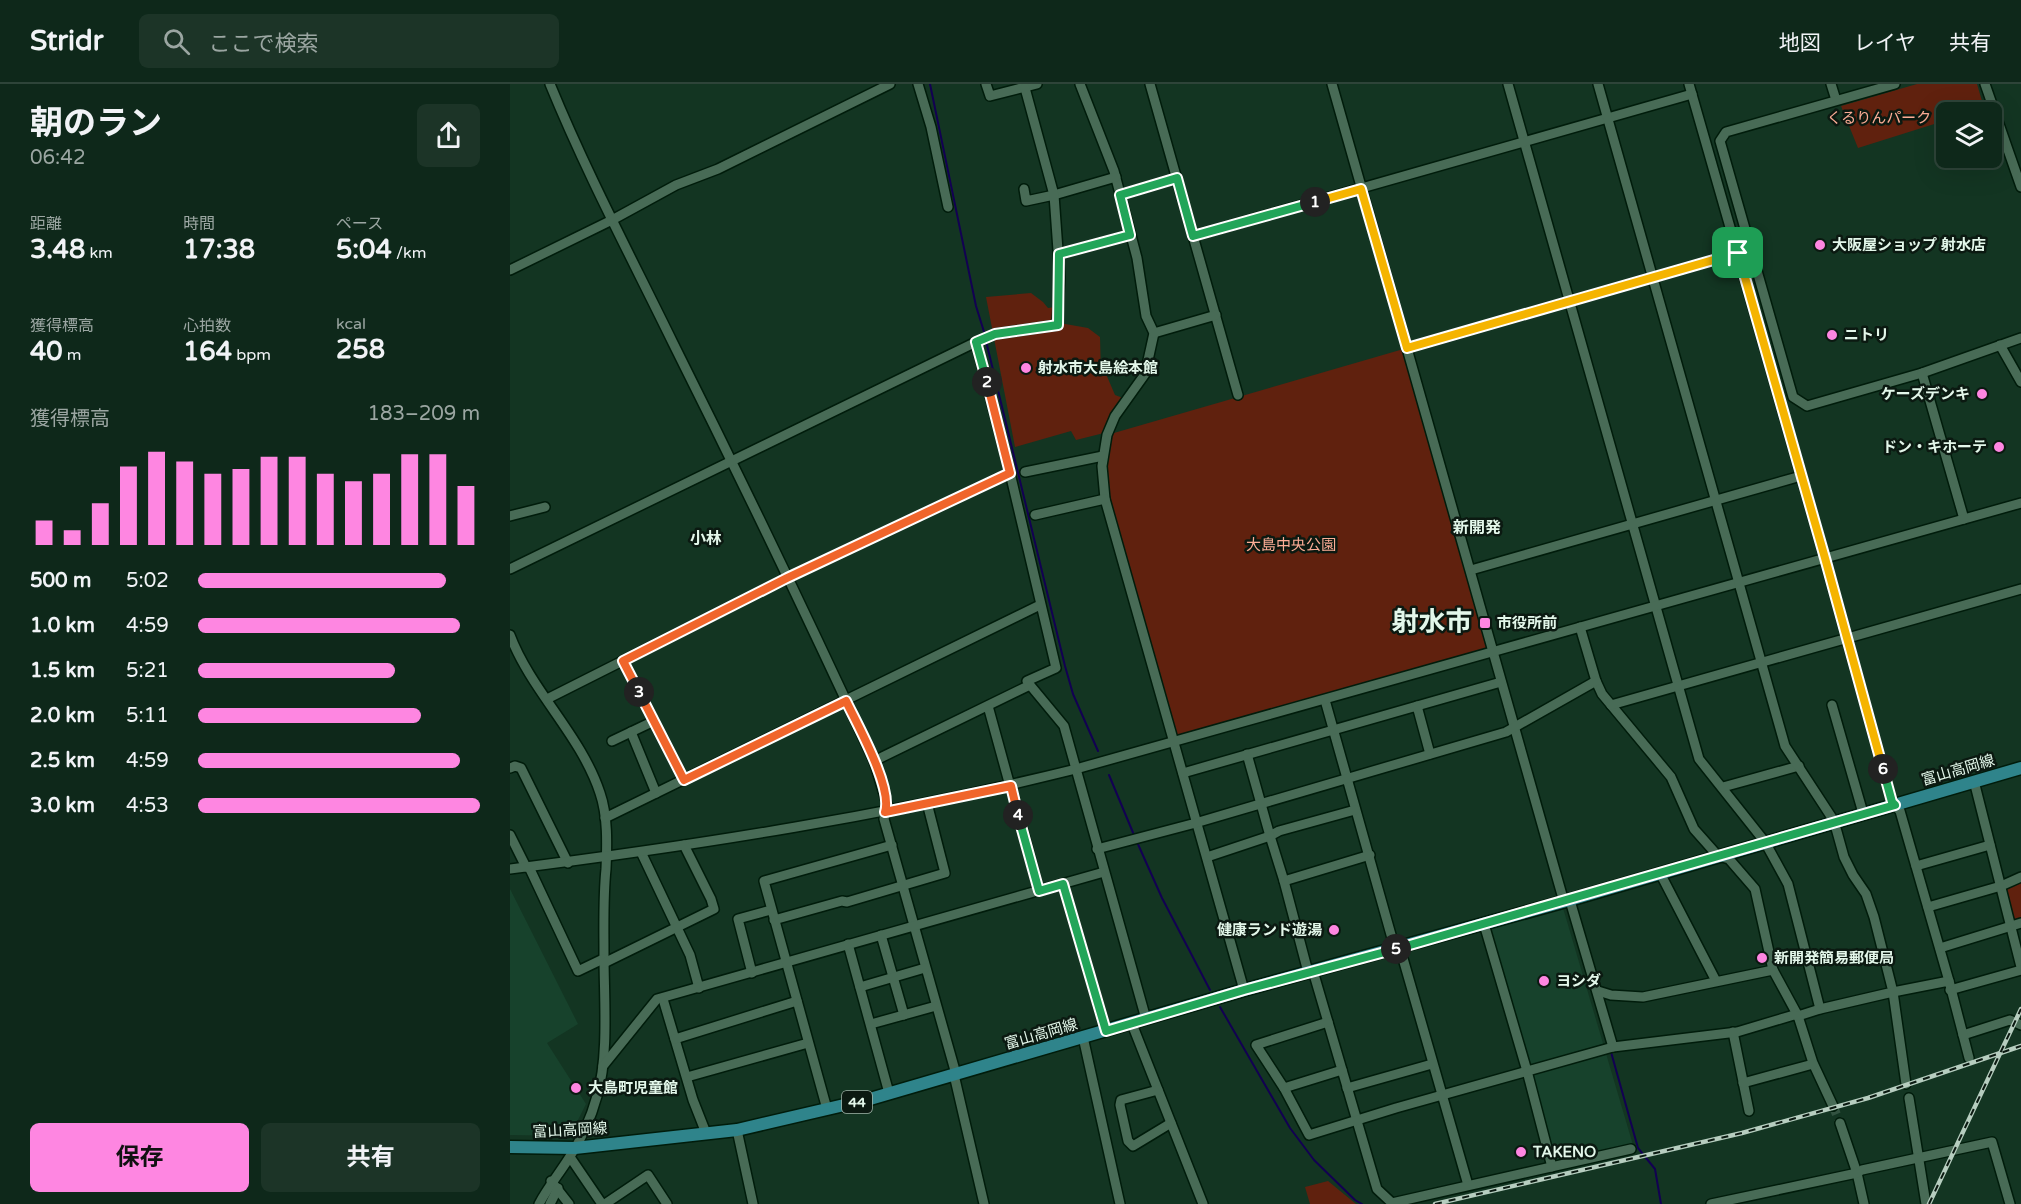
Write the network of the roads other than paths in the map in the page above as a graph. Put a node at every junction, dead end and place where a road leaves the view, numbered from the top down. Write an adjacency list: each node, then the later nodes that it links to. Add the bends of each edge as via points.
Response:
1 (550, 84): 28 (street)
2 (890, 84): 28 (street, via 718,169 676,185)
3 (918, 84): 27 (street)
4 (986, 84): 15 (street, via 990,96)
5 (1037, 84): 15 (street)
6 (1080, 84): 20 (street)
7 (1149, 84): 21 (street)
8 (1332, 84): 24 (street)
9 (1508, 84): 19 (street)
10 (1598, 84): 18 (street)
11 (1689, 84): 16 (street)
12 (1831, 84): 17 (street)
13 (1895, 84): 17 (street)
14 (1985, 84): 22 (street)
15 (1025, 88): 25 (street)
16 (1692, 94): 18 (street); 31 (street)
17 (1836, 100): 42 (street, via 1726,132 1720,141 1793,397 1807,406)
18 (1608, 118): 19 (street); 34 (street)
19 (1524, 142): 24 (street); 35 (street)
20 (1116, 177): 25 (street); 26 (street)
21 (1177, 178): 26 (street); 30 (street)
22 (2021, 187)
23 (1024, 189): 25 (street, via 1026,201)
24 (1361, 189): 30 (street); 41 (street)
25 (1054, 195): 32 (street)
26 (1120, 195): 29 (street)
27 (948, 207)
28 (612, 220): 33 (street); 46 (street)
29 (1130, 235): 32 (street); 37 (street, via 1146,316)
30 (1193, 236): 36 (street)
31 (1738, 253): 34 (street); 49 (street)
32 (1059, 254): 39 (street, via 1058,325 995,334)
33 (510, 270)
34 (1652, 279): 35 (street); 51 (street)
35 (1569, 302): 41 (street); 57 (street)
36 (1216, 315): 37 (street); 44 (street)
37 (1154, 333): 45 (street, via 1145,374 1115,416)
38 (2021, 338): 40 (street)
39 (976, 342): 46 (street); 48 (street)
40 (2000, 345): 42 (street); 43 (street)
41 (1407, 348): 60 (street)
42 (1922, 373): 56 (street)
43 (2021, 382)
44 (1238, 395)
45 (1103, 456): 47 (street); 50 (street)
46 (731, 461): 59 (street); 61 (street)
47 (1025, 472)
48 (1010, 473): 61 (street); 64 (street)
49 (1801, 476): 51 (street); 58 (street)
50 (1104, 499): 54 (street); 88 (street)
51 (1715, 500): 57 (street); 62 (street)
52 (2021, 502): 56 (street)
53 (545, 507): 55 (street)
54 (1035, 515)
55 (510, 516)
56 (1964, 519): 58 (street)
57 (1633, 524): 60 (street); 65 (street)
58 (1825, 558): 62 (street); 68 (street)
59 (510, 569)
60 (1471, 570): 69 (street)
61 (787, 578): 70 (street); 78 (street)
62 (1739, 582): 65 (street); 71 (street)
63 (2021, 589): 68 (street)
64 (1040, 605): 72 (street, via 1056,668); 78 (street)
65 (1656, 606): 66 (street); 75 (street)
66 (1580, 627): 69 (street); 73 (street)
67 (510, 635): 76 (street, via 518,655)
68 (1846, 637): 71 (street); 105 (street)
69 (1494, 652): 74 (street); 77 (street)
70 (623, 661): 76 (street); 83 (street)
71 (1761, 661): 75 (street); 92 (street, via 1785,746)
72 (1027, 681)
73 (1596, 681): 79 (street); 84 (street)
74 (1501, 682): 82 (street); 84 (street)
75 (1678, 686): 79 (street); 101 (street, via 1699,759)
76 (547, 699): 109 (street, via 590,772)
77 (1325, 700): 85 (street); 88 (street)
78 (846, 701): 91 (street); 98 (street)
79 (1611, 705): 121 (street, via 1671,777 1694,829)
80 (1832, 705): 108 (street)
81 (988, 706): 91 (street); 95 (street, via 1030,685 1064,726); 100 (street)
82 (1417, 706): 85 (street); 90 (street)
83 (654, 721): 86 (street); 98 (street)
84 (1515, 728): 90 (street); 136 (street)
85 (1333, 730): 89 (street); 97 (street)
86 (631, 732): 87 (street); 102 (street)
87 (612, 741)
88 (1174, 742): 95 (street); 96 (street)
89 (1247, 754): 96 (street); 103 (street)
90 (1430, 754): 97 (street)
91 (874, 761): 107 (street, via 887,804)
92 (1799, 766): 101 (street); 111 (street)
93 (510, 768): 124 (street, via 521,768)
94 (2021, 768): 99 (main road, 富山高岡線 / 44)
95 (1076, 770): 100 (street); 118 (street)
96 (1183, 773): 110 (street)
97 (1346, 778): 103 (street); 106 (street)
98 (684, 780): 102 (street)
99 (1974, 781): 105 (main road, 富山高岡線 / 44); 117 (street)
100 (1010, 786): 104 (street); 135 (street)
101 (1723, 788): 114 (street)
102 (656, 793): 109 (street)
103 (1261, 802): 110 (street); 113 (street)
104 (927, 803): 107 (street); 133 (street, via 945,873)
105 (1895, 805): 108 (main road, 富山高岡線 / 44); 125 (street)
106 (1355, 810): 113 (street); 120 (street)
107 (885, 812): 115 (street); 116 (street)
108 (1863, 813): 111 (main road, 富山高岡線 / 44)
109 (605, 818): 123 (street)
110 (1197, 821): 118 (street); 122 (street)
111 (1834, 821): 114 (main road, 富山高岡線 / 44); 163 (street, via 1844,857 1866,894 1874,917)
112 (510, 835): 126 (street)
113 (1270, 836): 122 (street); 131 (street)
114 (1765, 842): 121 (main road, 富山高岡線 / 44); 167 (street, via 1788,885)
115 (684, 845): 119 (street); 143 (street, via 714,909)
116 (892, 845): 133 (street); 138 (street, via 764,881)
117 (1990, 845): 125 (street); 134 (street)
118 (1097, 849): 128 (street)
119 (641, 852): 123 (street); 143 (street)
120 (1370, 855): 131 (street); 147 (street)
121 (1718, 856): 129 (main road, 富山高岡線 / 44); 153 (street, via 1729,859 1755,889)
122 (1207, 857): 161 (street)
123 (607, 858): 124 (street); 149 (street)
124 (568, 863): 126 (street)
125 (1916, 866): 137 (street)
126 (528, 867): 127 (street); 149 (street, via 578,971)
127 (510, 869)
128 (1104, 872): 132 (street); 170 (street)
129 (1660, 873): 136 (main road, 富山高岡線 / 44); 157 (street)
130 (2021, 876): 134 (street)
131 (1284, 882): 154 (street)
132 (1063, 884): 135 (street); 175 (street)
133 (903, 885): 139 (street); 142 (street)
134 (2001, 886): 137 (street); 144 (street)
135 (1039, 891): 142 (street)
136 (1566, 901): 141 (main road, 富山高岡線 / 44); 162 (street, via 1571,904)
137 (1928, 907): 148 (street)
138 (771, 910): 139 (street); 155 (street, via 738,919)
139 (774, 920): 150 (street)
140 (2021, 923): 144 (street)
141 (1484, 924): 147 (main road, 富山高岡線 / 44); 187 (street)
142 (914, 926): 145 (street); 151 (street)
143 (677, 927): 149 (street); 159 (street)
144 (2011, 928): 148 (street); 152 (street)
145 (881, 935): 146 (street); 156 (street)
146 (848, 944): 150 (street); 160 (street)
147 (1397, 948): 154 (main road, 富山高岡線 / 44); 183 (street)
148 (1940, 948): 158 (street)
149 (604, 961): 185 (street)
150 (786, 962): 155 (street); 165 (street)
151 (925, 968): 156 (street); 166 (street)
152 (2021, 969): 158 (street)
153 (1773, 970): 157 (street); 169 (street)
154 (1310, 972): 161 (main road, 富山高岡線 / 44); 171 (street)
155 (752, 973): 159 (street)
156 (893, 978): 160 (street); 168 (street)
157 (1716, 981): 162 (street, via 1643,997)
158 (1950, 986): 163 (street); 177 (street)
159 (699, 987): 164 (street)
160 (861, 987): 173 (street)
161 (1244, 990): 170 (main road, 富山高岡線 / 44)
162 (1598, 991): 181 (street)
163 (1893, 992): 167 (street); 191 (street)
164 (663, 999): 179 (street); 185 (street, via 657,999)
165 (797, 1001): 179 (street); 180 (street)
166 (936, 1006): 168 (street); 188 (street)
167 (1820, 1009): 169 (street)
168 (904, 1015): 173 (street)
169 (1798, 1016): 176 (street); 184 (street)
170 (1146, 1019): 172 (main road, 富山高岡線 / 44)
171 (1328, 1022): 186 (street); 192 (street, via 1256,1045)
172 (1132, 1023): 175 (main road, 富山高岡線 / 44); 194 (street)
173 (871, 1024): 195 (street)
174 (2021, 1025): 177 (street, via 2010,1020)
175 (1106, 1031): 178 (main road, 富山高岡線 / 44)
176 (1733, 1032): 181 (street); 190 (street)
177 (1963, 1035): 182 (street)
178 (1083, 1037): 188 (main road, 富山高岡線 / 44); 221 (street)
179 (675, 1038): 189 (street)
180 (808, 1042): 189 (street); 199 (street)
181 (1613, 1047): 187 (street)
182 (1969, 1058)
183 (1432, 1064): 193 (street); 196 (street)
184 (1814, 1064): 190 (street); 198 (street)
185 (603, 1066): 208 (street, via 598,1095)
186 (1342, 1070): 192 (street); 193 (street)
187 (1527, 1071): 196 (street); 210 (street)
188 (956, 1074): 195 (main road, 富山高岡線 / 44); 220 (street)
189 (687, 1077): 205 (street)
190 (1743, 1083): 200 (street)
191 (1906, 1084)
192 (1284, 1088): 201 (street, via 1309,1135)
193 (1347, 1088): 201 (street)
194 (1158, 1090): 202 (street); 202 (street, via 1122,1100 1128,1141 1133,1146)
195 (889, 1093): 199 (main road, 富山高岡線 / 44)
196 (1443, 1095): 201 (street); 213 (street)
197 (1909, 1098): 209 (street)
198 (1833, 1106)
199 (826, 1109): 204 (main road, 富山高岡線 / 44)
200 (1749, 1112)
201 (1356, 1120): 213 (street, via 1377,1189 1392,1203)
202 (1172, 1123): 222 (street)
203 (1840, 1123): 211 (street)
204 (737, 1130): 205 (main road, 富山高岡線 / 44); 219 (street)
205 (706, 1133): 208 (main road, 富山高岡線 / 44)
206 (510, 1147): 208 (main road, 富山高岡線 / 44)
207 (1631, 1149): 210 (street)
208 (573, 1152): 212 (street); 217 (street)
209 (1918, 1157): 211 (street); 225 (street); 226 (street, via 1992,1142)
210 (1552, 1167): 213 (street)
211 (1857, 1173): 223 (street); 224 (street)
212 (555, 1185): 214 (street); 215 (street); 216 (street)
213 (1468, 1185)
214 (539, 1204)
215 (550, 1204)
216 (569, 1204)
217 (604, 1204): 218 (street, via 648,1175)
218 (667, 1204)
219 (753, 1204)
220 (984, 1204)
221 (1119, 1204)
222 (1203, 1204)
223 (1711, 1204)
224 (1864, 1204)
225 (1926, 1204)
226 (2010, 1204)

